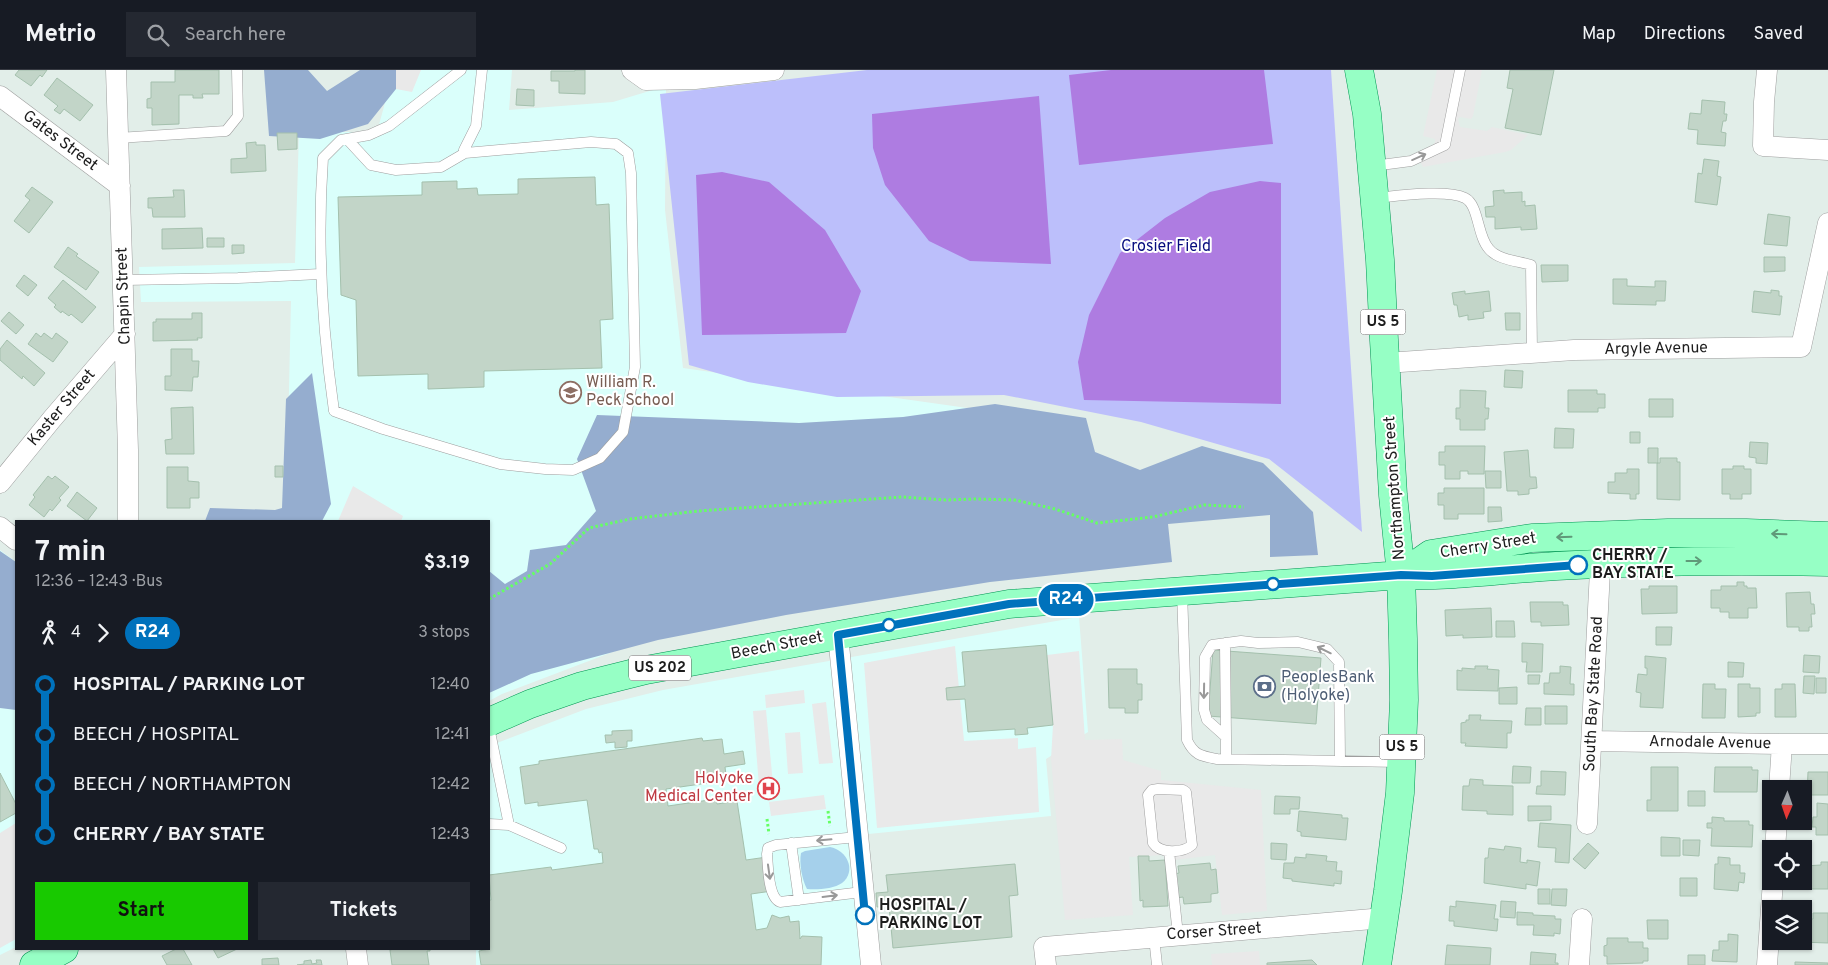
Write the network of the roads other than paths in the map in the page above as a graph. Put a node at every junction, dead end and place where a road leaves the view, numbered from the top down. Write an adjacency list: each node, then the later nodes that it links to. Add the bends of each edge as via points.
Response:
1 (116, 70): 11 (street, Chapin Street)
2 (237, 70): 11 (lane, via 238,116 226,131)
3 (461, 70): 12 (lane, via 389,126 369,135)
4 (482, 70): 14 (lane, via 476,126)
5 (774, 70): 9 (street, via 695,79 646,80)
6 (1359, 70): 15 (main road, Northampton Street / US 5)
7 (1460, 70): 15 (lane, one-way to 7, via 1411,161 1445,145)
8 (1767, 70): 13 (street, via 1763,146)
9 (633, 71)
10 (0, 96): 16 (street, Gates Street)
11 (118, 138): 16 (street, Chapin Street)
12 (348, 139): 14 (lane, via 371,165 396,170 441,167); 19 (lane, via 341,140 323,158)
13 (1828, 150)
14 (465, 153): 19 (lane, via 591,142 616,144 628,153 635,366 623,432 600,458 573,470 500,464 334,411)
15 (1372, 166): 17 (main road, Northampton Street / US 5)
16 (120, 186): 20 (street, Chapin Street)
17 (1374, 198): 22 (lane, via 1437,194 1466,198 1473,207 1481,238 1489,250 1501,257 1532,265); 23 (main road, Northampton Street / US 5)
18 (1828, 223): 22 (street, Argyle Avenue, via 1800,348)
19 (320, 274): 20 (lane)
20 (124, 280): 21 (street, Chapin Street)
21 (125, 334): 24 (street, Kaster Street); 25 (street, Chapin Street)
22 (1532, 353): 23 (street, Argyle Avenue)
23 (1386, 363): 32 (main road, Northampton Street / US 5)
24 (0, 483)
25 (128, 520)
26 (0, 528): 29 (street)
27 (1600, 536): 28 (main road, Cherry Street, one-way to 27, via 1736,533); 31 (street, South Bay State Road); 32 (main road, Cherry Street, one-way to 32, via 1532,538 1431,554)
28 (1828, 536)
29 (15, 539)
30 (1828, 562): 31 (main road, Cherry Street / US 202, one-way to 30)
31 (1601, 564): 32 (main road, Cherry Street / US 202, via 1432,576); 39 (street, South Bay State Road)
32 (1401, 575): 33 (main road, Beech Street / US 202); 44 (main road, Northampton Street / US 5, via 1404,692)
33 (1182, 591): 34 (main road, Beech Street / US 202, via 1009,604); 42 (lane, via 1187,740 1192,750 1203,756)
34 (838, 635): 36 (main road, Beech Street / US 202, via 637,672 574,689); 49 (street)
35 (1225, 643): 38 (lane); 38 (lane, one-way to 38, via 1212,645 1205,657 1203,698 1207,720); 43 (lane, one-way to 35, via 1339,662 1327,650 1298,642)
36 (490, 722)
37 (490, 732): 48 (lane)
38 (1226, 737): 42 (lane)
39 (1592, 741): 40 (street, Arnodale Avenue); 47 (street, South Bay State Road)
40 (1782, 744): 41 (street, Arnodale Avenue); 45 (street)
41 (1828, 744)
42 (1226, 759): 43 (lane)
43 (1340, 761): 44 (lane)
44 (1401, 762): 56 (main road, Northampton Street / US 5)
45 (1780, 780)
46 (490, 824): 48 (lane)
47 (1587, 824)
48 (509, 825): 51 (lane)
49 (857, 837): 50 (lane, one-way to 50); 54 (street)
50 (791, 842): 55 (lane); 55 (lane, one-way to 55, via 772,846 766,854 774,898 780,902)
51 (561, 848)
52 (1169, 851): 52 (lane, via 1159,849 1153,843 1148,795 1152,790 1180,789 1186,792 1192,845 1187,850); 58 (lane)
53 (1772, 890): 69 (street)
54 (862, 892): 55 (lane, one-way to 54); 65 (street)
55 (798, 900)
56 (1384, 918): 58 (street, Corser Street); 67 (main road, Northampton Street / US 5)
57 (1582, 919): 68 (street)
58 (1178, 935): 59 (street, Corser Street)
59 (1154, 937): 62 (street, Corser Street); 66 (lane)
60 (62, 950): 63 (main road)
61 (356, 950): 64 (street)
62 (1045, 956)
63 (34, 965)
64 (358, 965)
65 (871, 965)
66 (1157, 965)
67 (1377, 965)
68 (1578, 965)
69 (1767, 965)

